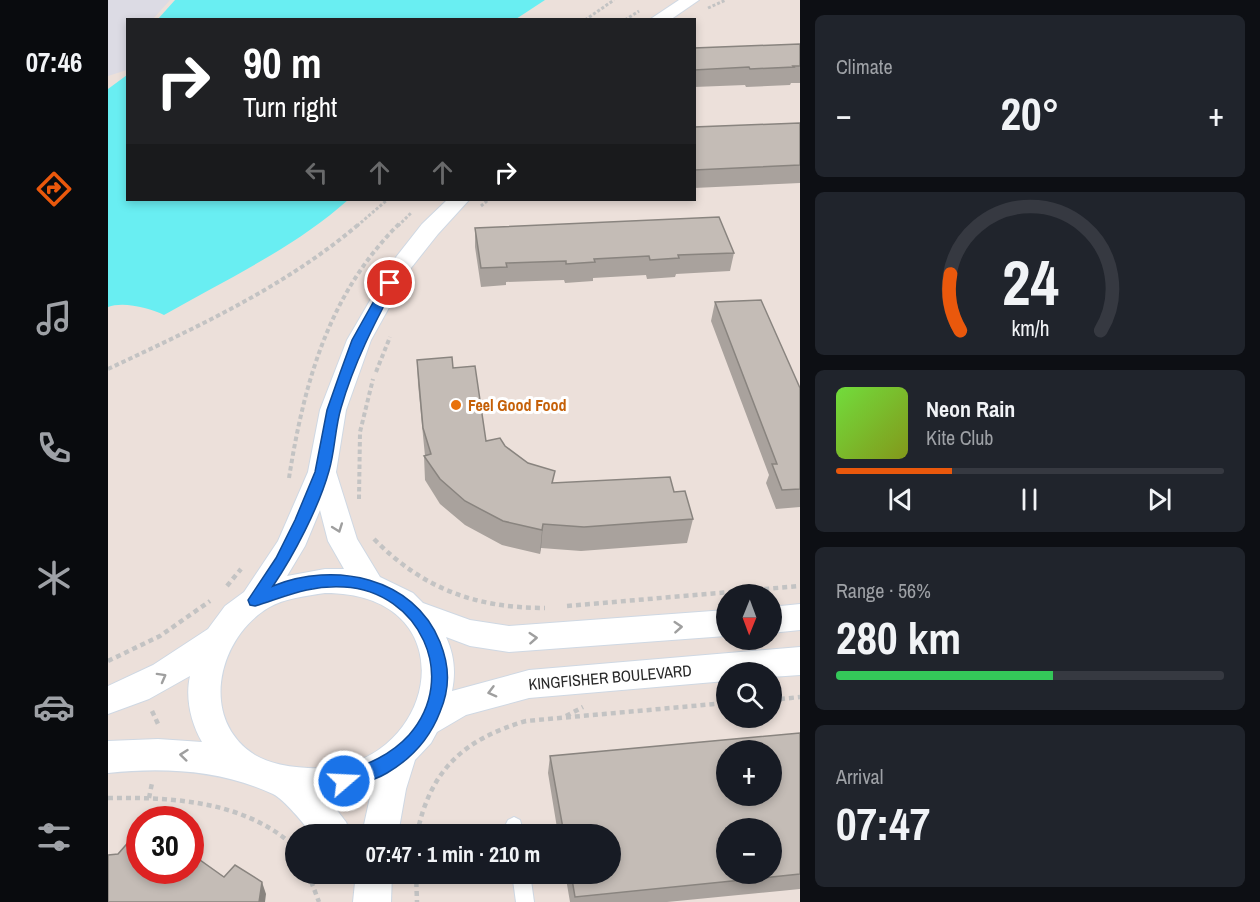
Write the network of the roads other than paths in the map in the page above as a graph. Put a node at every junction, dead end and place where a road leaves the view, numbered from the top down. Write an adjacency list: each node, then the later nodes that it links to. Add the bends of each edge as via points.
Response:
1 (691, 0): 2 (street)
2 (660, 18)
3 (468, 204): 4 (street, via 430,229 401,266 358,340 333,410)
4 (322, 472): 5 (street, one-way to 5, via 343,541); 6 (street, via 290,546)
5 (369, 585): 6 (street, via 325,581 282,589); 7 (street)
6 (255, 600): 11 (street)
7 (415, 613): 10 (street, one-way to 10, via 470,633 509,639); 14 (street, via 439,658 439,689)
8 (800, 617): 9 (street)
9 (782, 619)
10 (716, 624)
11 (216, 639): 13 (street, one-way to 11, via 162,678); 17 (street, via 204,677 207,717 224,749)
12 (800, 661): 14 (street, KINGFISHER BOULEVARD, one-way to 14, via 529,684 458,703)
13 (108, 700)
14 (428, 720): 15 (street)
15 (400, 754): 18 (street, via 358,778 331,784); 20 (street)
16 (108, 757): 17 (street, one-way to 16, via 183,754)
17 (242, 765): 18 (street)
18 (285, 782): 19 (street)
19 (326, 824)
20 (382, 824)
21 (523, 884): 22 (lane)
22 (525, 902)

